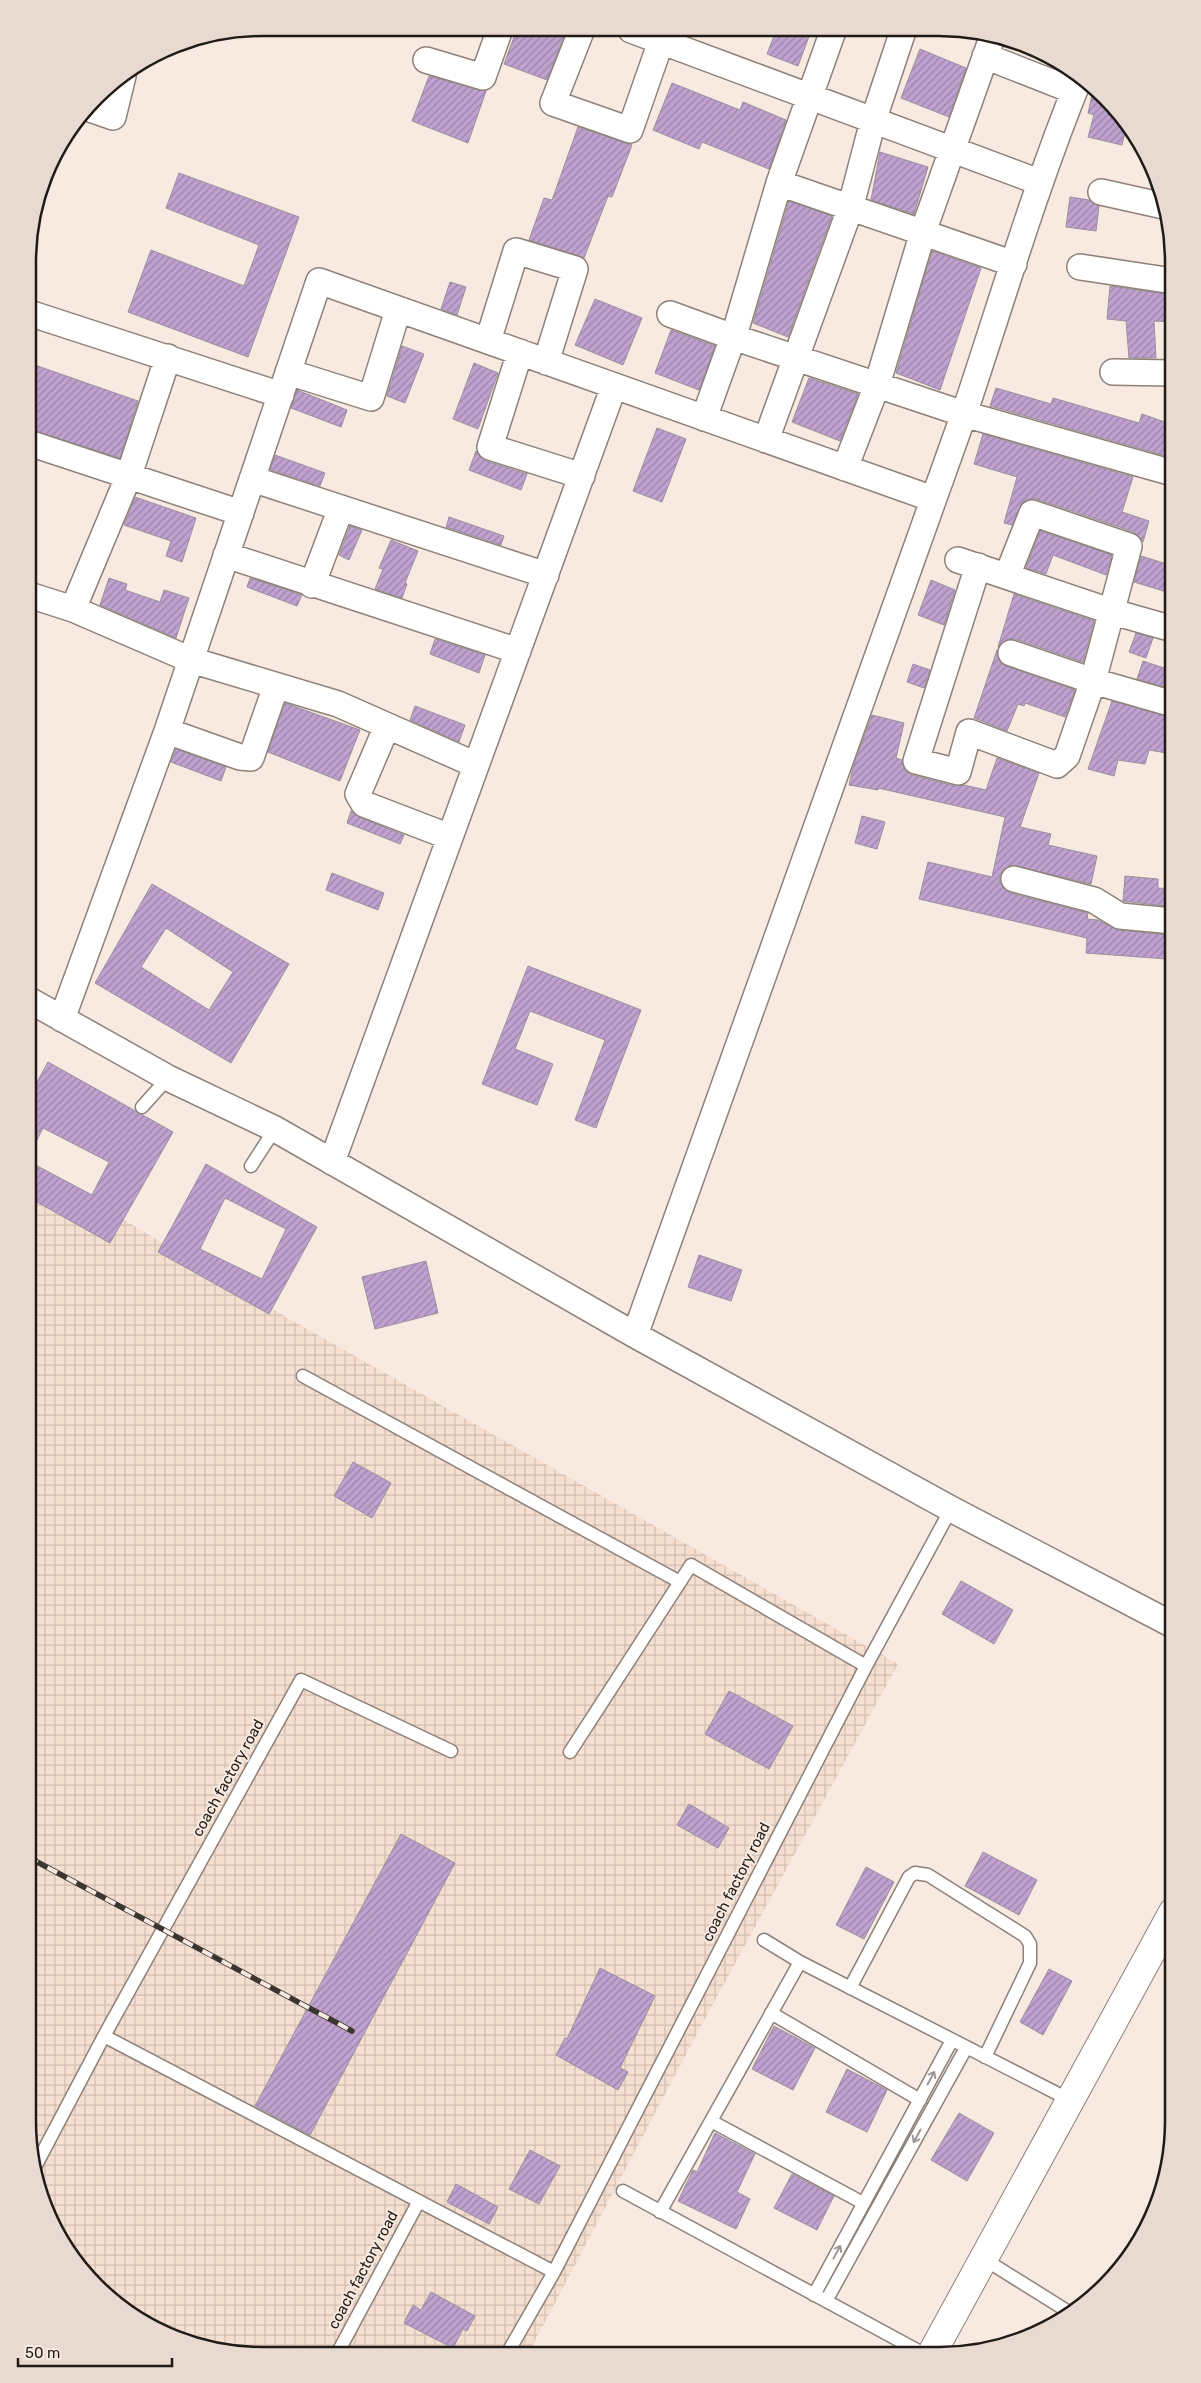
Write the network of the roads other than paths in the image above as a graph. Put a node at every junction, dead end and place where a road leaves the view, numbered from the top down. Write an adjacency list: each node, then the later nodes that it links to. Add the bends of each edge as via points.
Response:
1 (497, 36): 7 (street, via 482,77)
2 (580, 36): 3 (street, via 553,103 630,130)
3 (663, 36): 10 (street)
4 (831, 36): 10 (street)
5 (902, 36): 12 (street)
6 (989, 45): 8 (street); 13 (street)
7 (426, 60)
8 (1077, 84): 14 (street)
9 (120, 86): 11 (street, via 113,116)
10 (811, 97): 12 (street); 15 (street)
11 (95, 110)
12 (874, 121): 13 (street); 18 (street)
13 (952, 150): 14 (street); 19 (street)
14 (1039, 182): 20 (street)
15 (778, 183): 18 (street); 26 (street)
16 (1101, 192): 17 (street)
17 (1157, 204)
18 (850, 209): 19 (street); 30 (street)
19 (923, 232): 20 (street); 35 (street)
20 (1014, 264): 37 (street)
21 (1080, 267): 22 (street)
22 (1165, 280)
23 (398, 310): 27 (street); 34 (street, via 371,398); 34 (street, via 319,281)
24 (670, 314): 26 (street)
25 (36, 323): 29 (street)
26 (733, 337): 30 (street); 38 (street)
27 (488, 341): 28 (street); 31 (street, via 516,250 575,269)
28 (520, 352): 31 (street); 44 (street, via 490,446)
29 (168, 357): 34 (street); 43 (street)
30 (796, 358): 35 (street); 39 (street)
31 (546, 362): 36 (street)
32 (1113, 372): 33 (street)
33 (1165, 373)
34 (284, 384): 45 (street)
35 (877, 385): 37 (street); 41 (street)
36 (614, 386): 38 (street); 44 (street)
37 (964, 414): 42 (street); 46 (street)
38 (704, 418): 39 (street)
39 (766, 440): 41 (street)
40 (36, 445): 43 (street)
41 (845, 468): 46 (street)
42 (1165, 470)
43 (129, 475): 48 (street); 54 (street)
44 (582, 476): 50 (street)
45 (252, 479): 47 (street); 48 (street)
46 (933, 499): 76 (street)
47 (341, 508): 50 (street); 52 (street)
48 (240, 513): 49 (street)
49 (226, 555): 52 (street); 59 (street)
50 (546, 575): 57 (street)
51 (1007, 576): 55 (street); 55 (street, via 1032,513 1127,544 1130,549); 60 (street, via 968,563 916,760 958,772 969,732 1058,765 1067,756)
52 (312, 585): 57 (street)
53 (36, 597): 54 (street)
54 (73, 608): 59 (street)
55 (1112, 612): 56 (street); 60 (street)
56 (1165, 627)
57 (518, 651): 65 (street)
58 (1011, 653): 60 (street)
59 (191, 660): 61 (street); 64 (street)
60 (1093, 681): 62 (street)
61 (276, 686): 63 (street, via 338,704); 64 (street, via 252,758 240,758)
62 (1165, 702)
63 (387, 726): 65 (street); 66 (street, via 358,794 364,804)
64 (167, 731): 70 (street)
65 (476, 765): 66 (street)
66 (450, 837): 74 (street)
67 (1014, 879): 68 (street, via 1094,900 1120,916)
68 (1165, 921)
69 (36, 1004): 70 (street)
70 (62, 1019): 71 (street)
71 (168, 1078): 72 (lane); 73 (street)
72 (142, 1108)
73 (275, 1129): 74 (street); 75 (lane)
74 (332, 1162): 76 (street)
75 (251, 1166)
76 (635, 1335): 78 (street)
77 (303, 1376): 79 (lane)
78 (951, 1508): 80 (street); 81 (lane, coach factory road)
79 (680, 1582): 81 (lane, via 691,1565); 83 (lane)
80 (1165, 1621)
81 (866, 1666): 102 (lane, coach factory road)
82 (451, 1751): 89 (lane, coach factory road, via 301,1680)
83 (570, 1752)
84 (1165, 1927): 94 (street)
85 (764, 1940): 86 (lane)
86 (800, 1962): 87 (lane); 88 (lane)
87 (850, 1988): 90 (lane); 92 (lane, via 909,1877 914,1873 928,1875 1025,1936 1030,1944 1030,1963)
88 (771, 2013): 93 (lane); 95 (lane)
89 (104, 2036): 96 (lane, coach factory road); 98 (lane, coach factory road)
90 (952, 2040): 91 (lane); 93 (lane, one-way to 90)
91 (966, 2048): 92 (lane); 104 (lane, one-way to 104)
92 (985, 2057): 94 (lane)
93 (920, 2100): 99 (lane)
94 (1070, 2100): 101 (street)
95 (711, 2121): 99 (lane); 100 (lane)
96 (40, 2158)
97 (623, 2192): 100 (lane)
98 (419, 2201): 102 (lane, coach factory road); 106 (lane, coach factory road)
99 (863, 2202): 103 (lane, one-way to 99)
100 (660, 2212): 103 (lane)
101 (984, 2259): 105 (lane); 109 (street)
102 (554, 2272): 107 (lane, coach factory road)
103 (814, 2295): 104 (lane)
104 (826, 2301): 108 (lane)
105 (1064, 2309)
106 (341, 2347)
107 (511, 2347)
108 (910, 2347)
109 (936, 2347)

